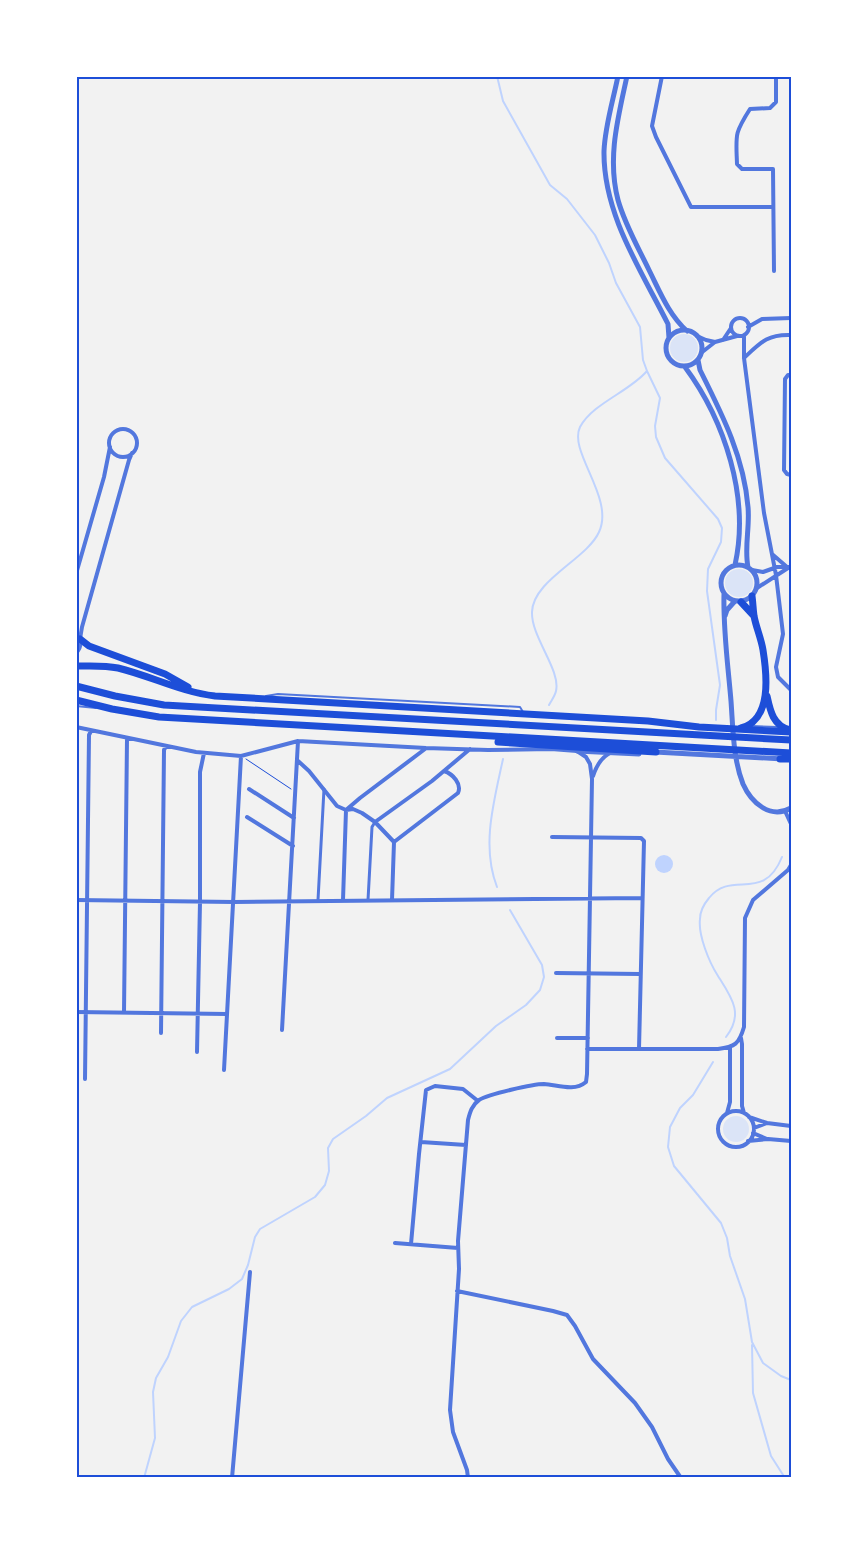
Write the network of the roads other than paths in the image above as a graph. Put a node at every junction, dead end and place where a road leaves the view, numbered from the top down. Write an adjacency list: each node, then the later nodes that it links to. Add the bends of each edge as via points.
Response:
1 (618, 76): 15 (street, via 606,133 606,178 620,229 668,324)
2 (627, 76): 10 (street, via 613,147 618,200 667,305 677,322)
3 (662, 76): 5 (street, via 652,126 691,207)
4 (776, 76): 5 (street, via 776,102 770,108 750,109 736,137 737,164 742,169 773,169)
5 (773, 208): 6 (street)
6 (774, 271)
7 (791, 318): 8 (street, via 762,318)
8 (748, 327): 9 (street, via 740,318 732,322); 11 (street)
9 (731, 328): 14 (street); 16 (street)
10 (687, 330): 13 (street); 15 (street, via 680,330)
11 (744, 335): 14 (street); 19 (street)
12 (791, 335): 19 (street, via 765,339)
13 (697, 336): 17 (street); 18 (street, via 702,345)
14 (738, 336): 16 (street)
15 (668, 338): 21 (street, via 665,349 670,360)
16 (723, 340): 17 (street)
17 (715, 342): 18 (street)
18 (701, 353): 20 (street)
19 (744, 358): 26 (street)
20 (698, 360): 21 (street); 30 (street, via 731,434 744,476 749,528 746,557)
21 (685, 367): 27 (street, via 696,381 720,431 735,478 740,529)
22 (791, 375): 25 (street, via 785,379 784,470)
23 (110, 447): 24 (street, via 120,456); 24 (street, via 113,434 125,430 135,437 137,446); 31 (street)
24 (132, 453): 39 (street)
25 (791, 475)
26 (772, 553): 28 (street); 29 (street)
27 (735, 565): 30 (street); 34 (street, via 722,576)
28 (790, 567): 29 (street); 32 (street)
29 (774, 568): 30 (street, via 763,572); 32 (street)
30 (750, 569): 33 (street, via 757,578)
31 (76, 574)
32 (776, 575): 33 (street); 44 (street, via 783,634 776,667 778,677)
33 (757, 588): 35 (street)
34 (724, 594): 36 (street); 38 (street)
35 (752, 596): 36 (street); 37 (highway)
36 (738, 602): 37 (highway); 38 (street, via 727,610)
37 (754, 616): 42 (highway, via 763,650)
38 (723, 621): 82 (street, via 738,768 749,796 756,804 777,812)
39 (78, 636): 40 (street, via 80,648); 45 (highway, via 89,646)
40 (76, 653)
41 (76, 666): 45 (highway, via 120,669 195,693)
42 (765, 685): 50 (highway, via 763,708 758,717 752,724); 51 (highway, via 771,713 776,722)
43 (76, 686): 53 (highway, via 164,705)
44 (791, 690)
45 (215, 696): 53 (highway, via 648,721)
46 (76, 700): 48 (highway)
47 (76, 706): 48 (lane)
48 (112, 709): 54 (highway, via 159,717)
49 (76, 727): 52 (street)
50 (740, 728): 51 (highway); 53 (highway)
51 (789, 730)
52 (91, 731): 55 (street); 95 (street)
53 (699, 731): 56 (highway)
54 (461, 735): 58 (highway); 64 (highway)
55 (128, 739): 59 (street); 100 (street)
56 (791, 740)
57 (298, 741): 60 (street); 70 (street); 72 (street)
58 (528, 744): 62 (highway); 65 (highway)
59 (166, 746): 66 (street); 101 (street)
60 (426, 748): 61 (street); 81 (street)
61 (470, 749): 62 (street); 74 (street)
62 (551, 749): 63 (street)
63 (577, 751): 68 (street); 77 (street, via 590,764)
64 (700, 751): 65 (street); 69 (highway)
65 (656, 752): 68 (street)
66 (204, 753): 70 (street); 103 (street, via 200,772)
67 (791, 753): 69 (highway)
68 (610, 754): 77 (street, via 599,762)
69 (746, 754): 71 (street)
70 (241, 756): 104 (street)
71 (780, 759): 73 (highway)
72 (297, 760): 79 (street); 84 (street)
73 (791, 761)
74 (455, 762): 75 (street); 76 (street)
75 (444, 771): 76 (street); 85 (street)
76 (453, 776): 89 (street, via 459,785 458,794)
77 (592, 779): 88 (street)
78 (248, 788): 84 (street)
79 (324, 789): 81 (street, via 337,806); 96 (street)
80 (791, 808): 82 (street)
81 (346, 810): 85 (street, via 353,809); 97 (street)
82 (785, 811): 86 (street)
83 (247, 817): 90 (street)
84 (294, 818): 90 (street)
85 (376, 822): 89 (street); 98 (street, via 372,827)
86 (791, 824)
87 (552, 837): 88 (street)
88 (591, 837): 92 (street); 93 (street, via 644,840)
89 (394, 842): 99 (street)
90 (293, 846): 102 (street)
91 (791, 865): 118 (street, via 753,900 745,918 744,1028)
92 (590, 898): 93 (street); 99 (street); 105 (street)
93 (642, 898): 107 (street)
94 (76, 900): 95 (street)
95 (88, 900): 100 (street); 109 (street)
96 (318, 900): 97 (street); 102 (street)
97 (343, 900): 98 (street)
98 (368, 900): 99 (street)
99 (392, 900)
100 (125, 901): 101 (street); 110 (street)
101 (162, 901): 103 (street); 111 (street)
102 (290, 901): 104 (street); 114 (street)
103 (200, 902): 104 (street); 112 (street)
104 (234, 902): 113 (street)
105 (589, 973): 106 (street); 107 (street); 117 (street)
106 (556, 974)
107 (640, 974): 121 (street)
108 (76, 1012): 109 (street)
109 (86, 1012): 110 (street); 124 (street)
110 (124, 1012): 111 (street)
111 (161, 1013): 112 (street); 115 (street)
112 (198, 1014): 113 (street); 122 (street)
113 (227, 1014): 123 (street)
114 (282, 1030)
115 (161, 1033)
116 (557, 1038): 117 (street)
117 (588, 1038): 120 (street)
118 (741, 1038): 119 (street); 127 (street)
119 (730, 1048): 121 (street); 126 (street)
120 (588, 1049): 121 (street); 125 (street, via 586,1082 577,1088 534,1085)
121 (641, 1049)
122 (197, 1052)
123 (224, 1070)
124 (85, 1079)
125 (478, 1101): 133 (street, via 463,1089 435,1086 426,1090); 136 (street, via 470,1113)
126 (727, 1113): 127 (street); 134 (street, via 719,1122 722,1140 733,1146)
127 (744, 1113): 128 (street)
128 (749, 1117): 129 (street); 131 (street)
129 (767, 1123): 130 (street); 131 (street)
130 (791, 1126)
131 (753, 1130): 132 (street); 134 (street)
132 (768, 1139): 134 (street); 135 (street)
133 (421, 1142): 136 (street); 138 (street)
134 (748, 1142)
135 (791, 1142)
136 (466, 1145): 139 (street)
137 (396, 1243): 138 (street)
138 (412, 1244): 139 (street)
139 (458, 1248): 141 (street)
140 (250, 1272): 142 (street)
141 (457, 1291): 143 (street, via 450,1410 453,1432); 144 (street, via 567,1316 592,1359 635,1403 652,1427)
142 (232, 1478)
143 (468, 1478)
144 (680, 1478)

